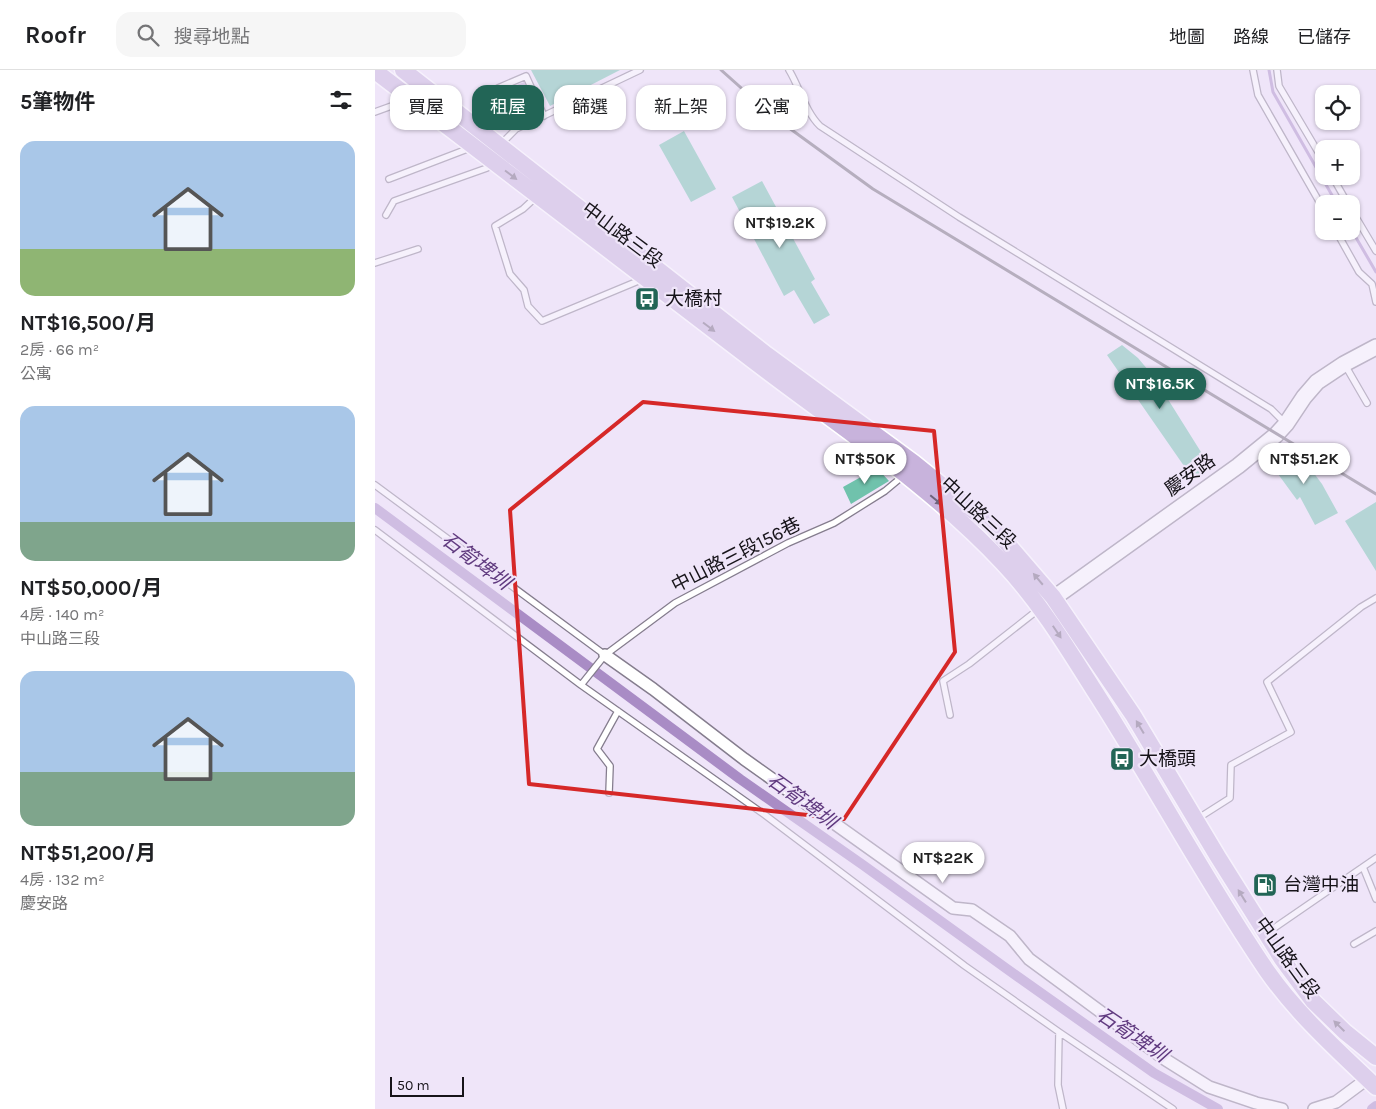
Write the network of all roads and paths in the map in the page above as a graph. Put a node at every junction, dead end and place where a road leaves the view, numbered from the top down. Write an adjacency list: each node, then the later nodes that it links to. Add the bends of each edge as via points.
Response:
1 (403, 70): 15 (main road, 中山路三段)
2 (640, 70): 12 (lane)
3 (789, 70): 34 (lane, via 820,126 959,217 1271,409)
4 (1253, 70): 22 (lane, via 1258,95)
5 (1277, 70): 17 (lane, via 1279,86)
6 (375, 71): 7 (main road, 中山路三段)
7 (393, 85)
8 (505, 85): 9 (lane, via 526,76)
9 (530, 85)
10 (390, 107): 11 (lane)
11 (375, 112)
12 (544, 116)
13 (452, 130): 16 (main road, 中山路三段)
14 (515, 130): 15 (lane)
15 (500, 145): 18 (lane); 20 (main road, 中山路三段)
16 (473, 146): 18 (main road, 中山路三段); 19 (lane)
17 (1315, 147)
18 (491, 160): 21 (main road, 中山路三段, one-way to 21); 23 (lane, via 487,168 394,201)
19 (389, 180)
20 (545, 180): 21 (lane); 35 (main road, 中山路三段)
21 (537, 195): 29 (main road, 中山路三段); 29 (lane, via 523,209 495,226 510,274 524,290 528,306 542,321)
22 (1315, 195)
23 (386, 215)
24 (1360, 224): 27 (lane)
25 (1341, 240): 30 (lane, via 1359,272 1372,284)
26 (418, 249): 28 (lane)
27 (1376, 251)
28 (375, 263)
29 (645, 278): 35 (main road, 中山路三段, one-way to 35)
30 (1376, 302)
31 (1376, 347): 32 (street, 慶安路)
32 (1343, 364): 33 (lane); 34 (street, 慶安路, via 1317,382)
33 (1367, 403)
34 (1286, 424): 38 (street, 慶安路, via 1238,466)
35 (909, 468): 38 (main road, 中山路三段, one-way to 35, via 992,526); 40 (main road, 中山路三段, one-way to 40, via 943,506 1004,563); 41 (lane, 中山路三段156巷, via 885,491 834,522 675,603)
36 (375, 485): 41 (lane)
37 (375, 530): 42 (lane)
38 (1053, 597): 40 (street, 慶安路); 46 (main road, 中山路三段, one-way to 38, via 1133,715)
39 (1376, 598): 46 (lane, via 1361,606 1267,682 1291,732 1231,765 1230,798)
40 (1041, 608): 44 (lane, via 943,681); 55 (main road, 中山路三段, one-way to 55, via 1270,974 1301,1012)
41 (605, 655): 42 (lane, 中山路三段156巷); 58 (street, via 953,908 972,910 1010,936 1029,959 1166,1060 1209,1087)
42 (581, 685): 43 (lane)
43 (618, 711): 45 (lane, via 597,749 610,766); 53 (lane)
44 (950, 715)
45 (609, 793)
46 (1195, 820): 51 (main road, 中山路三段, one-way to 46)
47 (1376, 858): 48 (lane)
48 (1363, 867): 49 (lane); 51 (lane)
49 (1376, 899)
50 (1376, 930): 52 (lane)
51 (1265, 934): 54 (main road, 中山路三段, one-way to 51, via 1313,1001)
52 (1354, 944)
53 (1059, 1032): 56 (lane, via 1058,1085); 57 (lane)
54 (1376, 1057)
55 (1372, 1083): 59 (street, via 1336,1102)
56 (1063, 1109)
57 (1173, 1109)
58 (1282, 1109)
59 (1314, 1109)

